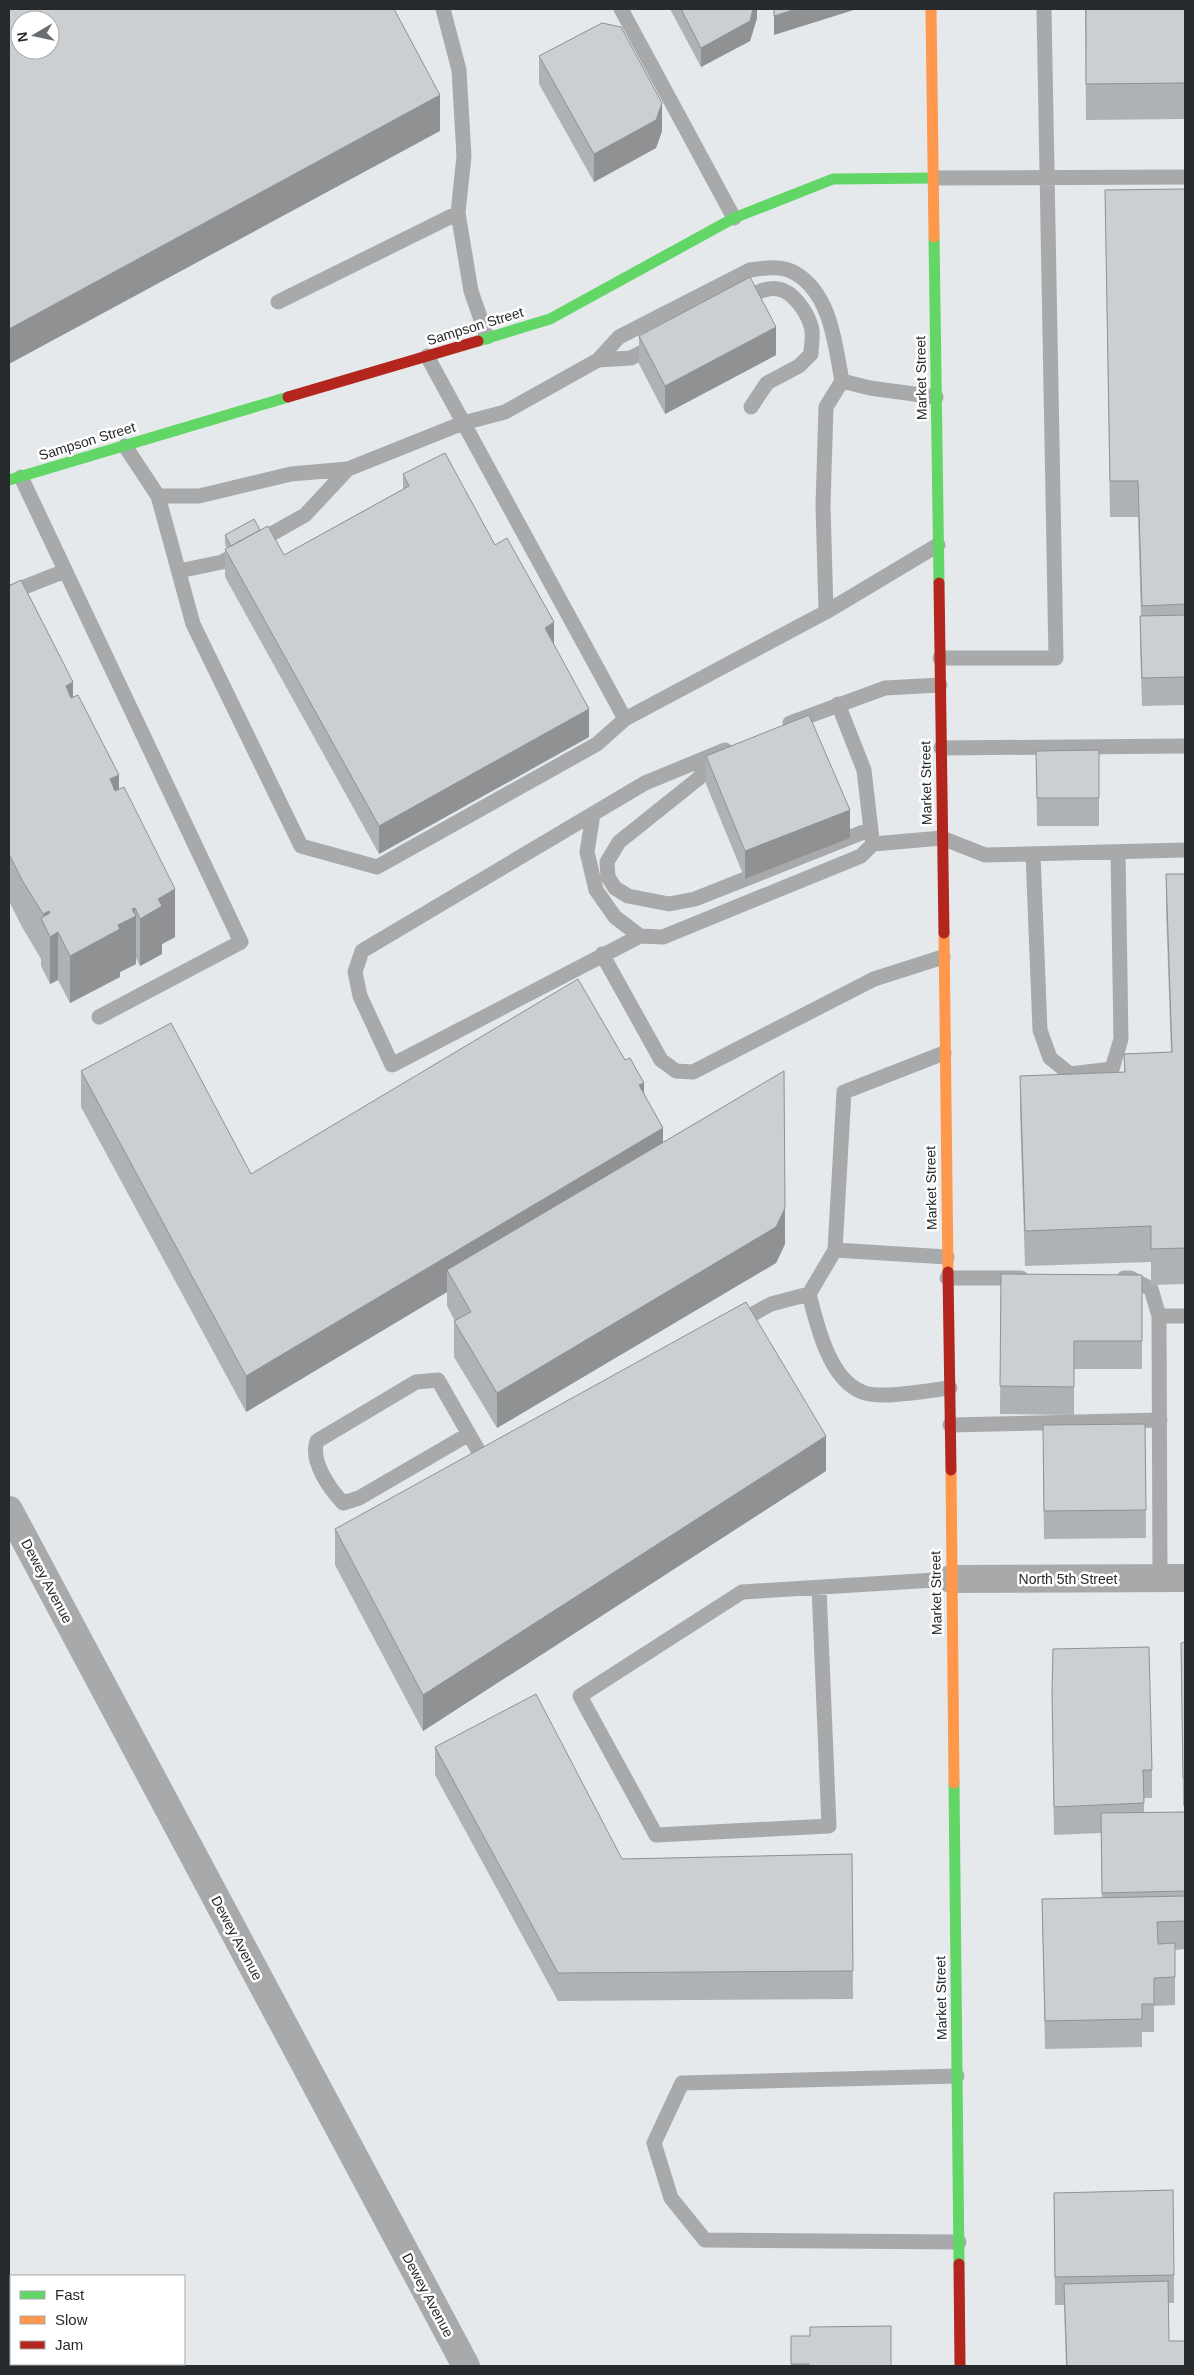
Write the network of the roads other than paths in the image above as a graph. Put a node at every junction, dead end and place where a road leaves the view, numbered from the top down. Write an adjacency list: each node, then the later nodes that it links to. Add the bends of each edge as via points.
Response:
1 (443, 9): 8 (lane, via 459,70 464,156)
2 (621, 9): 9 (lane)
3 (931, 9): 6 (main road, Market Street)
4 (1044, 9): 7 (lane)
5 (1185, 177): 7 (lane)
6 (934, 178): 7 (lane); 9 (main road, Sampson Street, via 833,179); 17 (main road, Market Street)
7 (1048, 178): 29 (lane, via 1056,658)
8 (458, 213): 10 (lane); 13 (lane, via 471,291)
9 (734, 218): 13 (main road, Sampson Street, via 550,319)
10 (278, 302)
11 (724, 310): 18 (lane, via 758,292 778,289 802,307 812,327 811,354 799,366 767,383)
12 (673, 336): 15 (lane, via 631,358)
13 (487, 337): 14 (main road, Sampson Street)
14 (427, 356): 19 (lane); 20 (main road, Sampson Street)
15 (598, 360): 16 (lane, via 619,337 750,270 770,267 794,272 811,286 827,311); 19 (lane, via 505,412)
16 (842, 381): 17 (lane); 28 (lane, via 826,407 823,505)
17 (936, 397): 24 (main road, Market Street)
18 (751, 407)
19 (463, 423): 21 (lane); 32 (lane)
20 (125, 446): 22 (main road, Sampson Street); 23 (lane)
21 (348, 469): 23 (lane, via 291,474 199,496); 26 (lane, via 305,515 222,562)
22 (15, 479): 25 (lane)
23 (158, 496): 26 (lane)
24 (938, 545): 28 (lane); 29 (main road, Market Street)
25 (65, 571): 27 (lane); 48 (lane, via 241,942)
26 (179, 571): 32 (lane, via 193,624 301,846 376,867 597,744)
27 (9, 593)
28 (826, 612): 32 (lane)
29 (940, 658): 30 (main road, Market Street)
30 (940, 685): 31 (lane, via 885,688); 36 (main road, Market Street)
31 (838, 704): 33 (lane); 39 (lane, via 864,770)
32 (625, 719)
33 (776, 728)
34 (741, 743): 37 (lane)
35 (1185, 746): 36 (lane)
36 (940, 748): 40 (main road, Market Street)
37 (715, 754): 38 (lane, via 646,783); 39 (lane, via 699,778 619,842 607,862 608,877 614,888 628,896 668,904 695,899)
38 (593, 814): 45 (lane, via 587,852 596,890 615,917); 46 (lane, via 362,951 355,972 360,996 392,1065)
39 (871, 829): 41 (lane)
40 (942, 838): 41 (lane); 44 (lane, via 985,855); 47 (main road, Market Street)
41 (872, 844): 45 (lane, via 861,856 663,937)
42 (1185, 850): 43 (lane)
43 (1118, 852): 44 (lane); 44 (lane, via 1120,1039 1112,1069 1070,1074 1050,1058 1040,1030)
44 (1033, 854)
45 (640, 936): 46 (lane)
46 (602, 954): 47 (lane, via 661,1060 676,1071 684,1072 692,1072 874,979)
47 (944, 957): 49 (main road, Market Street)
48 (99, 1017)
49 (944, 1054): 50 (lane, via 844,1092); 51 (main road, Market Street)
50 (835, 1250): 51 (lane); 55 (lane)
51 (947, 1257): 52 (main road, Market Street)
52 (947, 1278): 53 (lane); 59 (main road, Market Street)
53 (1034, 1278)
54 (1110, 1278): 56 (lane, via 1130,1278 1151,1289)
55 (809, 1294): 58 (lane, via 771,1304); 59 (lane, via 821,1342 846,1384 863,1393 891,1394)
56 (1159, 1316): 57 (lane); 60 (lane)
57 (1185, 1316)
58 (728, 1328)
59 (950, 1388): 61 (main road, Market Street)
60 (1160, 1420): 61 (lane); 65 (lane)
61 (950, 1425): 66 (main road, Market Street)
62 (469, 1434): 62 (lane, via 438,1380 416,1382 316,1441 314,1456 343,1503 360,1498); 63 (lane, via 486,1464)
63 (503, 1454)
64 (9, 1510): 70 (street, Dewey Avenue)
65 (1172, 1578): 66 (street, North 5th Street)
66 (951, 1579): 67 (lane); 68 (main road, Market Street)
67 (819, 1588): 67 (lane, via 742,1592 580,1696 656,1834 829,1826)
68 (957, 2076): 69 (main road, Market Street); 69 (lane, via 682,2083 654,2143 671,2198 705,2240)
69 (959, 2242): 71 (main road, Market Street)
70 (466, 2366)
71 (960, 2366)

